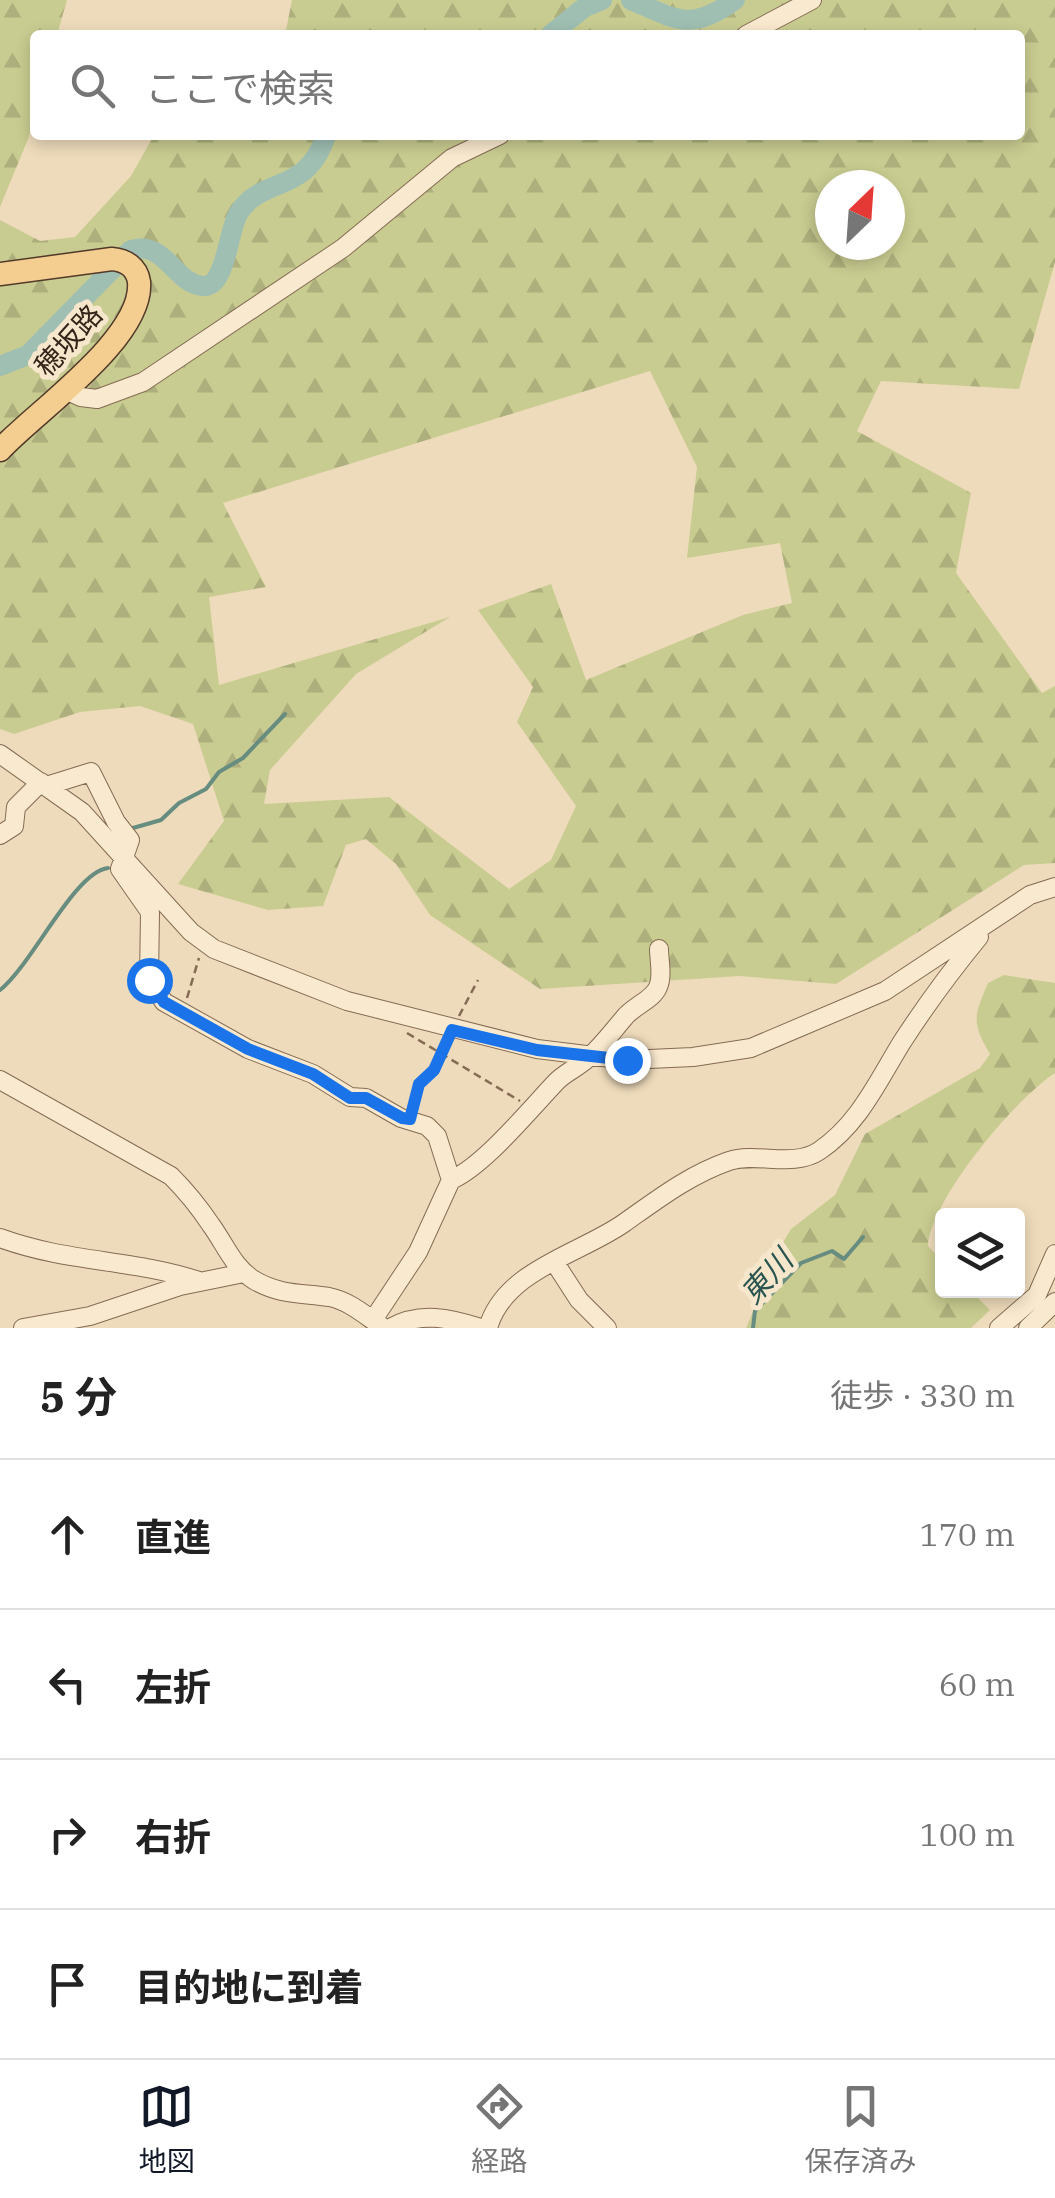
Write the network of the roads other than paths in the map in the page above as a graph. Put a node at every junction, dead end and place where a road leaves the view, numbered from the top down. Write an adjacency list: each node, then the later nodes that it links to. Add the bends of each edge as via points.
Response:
1 (812, 0): 2 (street)
2 (755, 30)
3 (490, 140): 5 (street, via 441,166 342,248 142,382 97,399)
4 (0, 274): 5 (main road, 穂坂路, via 112,258 127,263 138,279 125,324)
5 (65, 390): 6 (main road, 穂坂路)
6 (0, 450)
7 (0, 754): 8 (street)
8 (44, 784): 9 (street, via 16,807 14,826); 10 (street, via 82,812); 10 (street, via 91,772 130,840)
9 (0, 835)
10 (124, 858): 14 (street, via 214,949 346,1000 537,1050); 16 (street, via 120,869 150,912 149,980 164,1002 350,1098 366,1098 428,1126)
11 (1055, 887): 12 (street)
12 (995, 918): 14 (street, via 885,991 751,1048 693,1057); 19 (street, via 938,985 865,1105 815,1154 733,1160 676,1186)
13 (659, 949): 14 (street, via 658,987)
14 (592, 1056): 16 (street, via 559,1078 494,1148)
15 (0, 1080): 20 (street, via 171,1176)
16 (451, 1180): 23 (street)
17 (0, 1238): 21 (street)
18 (1055, 1254): 27 (street, via 1037,1296)
19 (555, 1263): 25 (street, via 509,1294); 26 (street)
20 (244, 1273): 21 (street); 23 (street, via 277,1292 345,1302)
21 (201, 1282): 24 (street, via 90,1316)
22 (1055, 1302): 28 (street)
23 (382, 1326): 25 (street, via 427,1317)
24 (23, 1328)
25 (484, 1328)
26 (607, 1328)
27 (999, 1328)
28 (1028, 1328)

